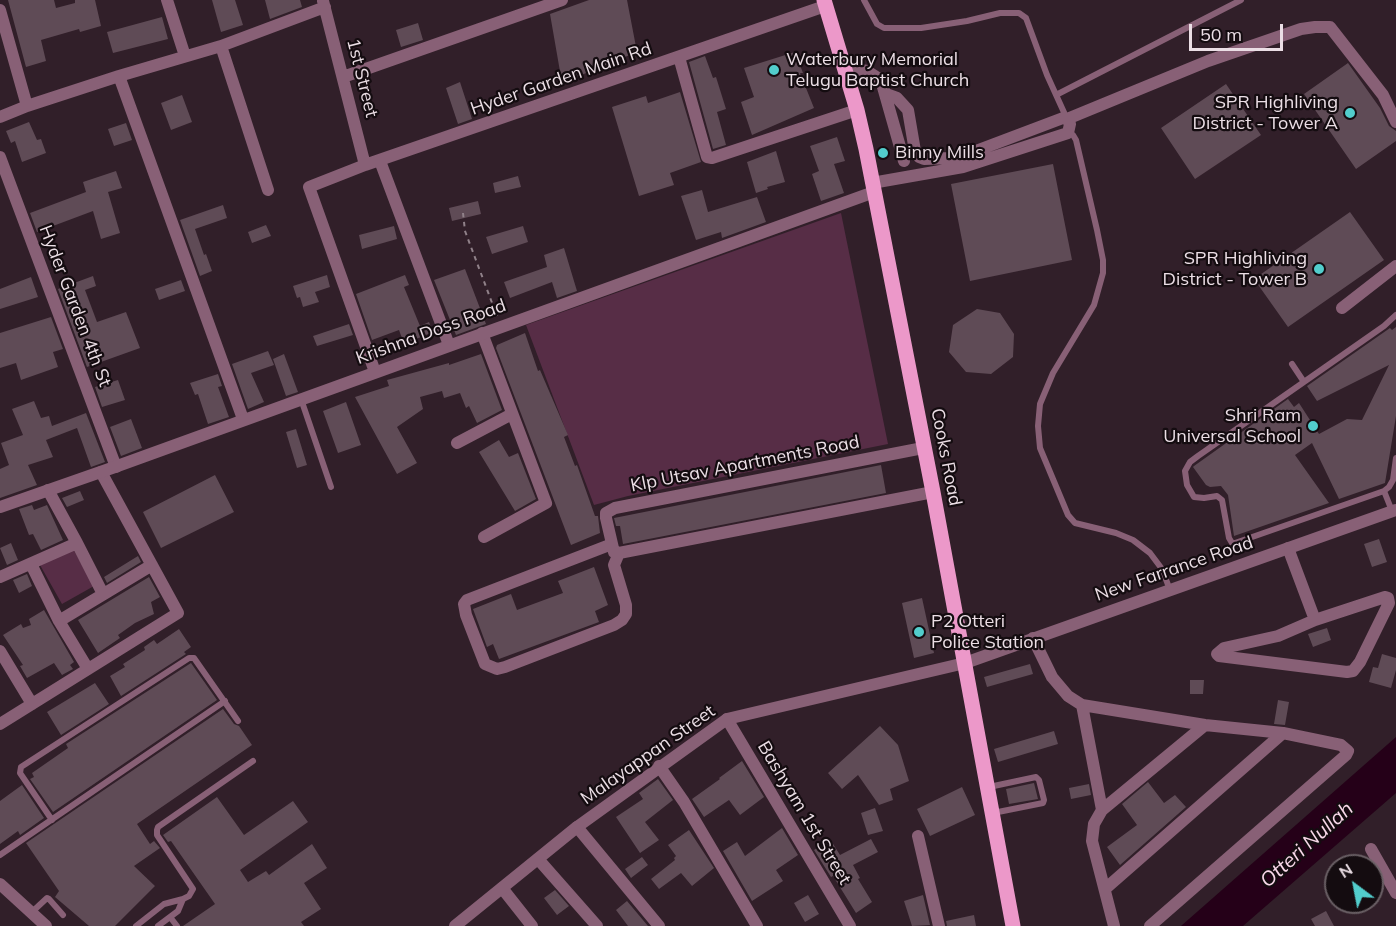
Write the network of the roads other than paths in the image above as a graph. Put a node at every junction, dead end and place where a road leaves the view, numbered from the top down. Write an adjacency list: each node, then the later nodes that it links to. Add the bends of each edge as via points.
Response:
1 (167, 0): 9 (street)
2 (562, 0): 13 (street)
3 (864, 0): 15 (lane, via 877,24 884,28 921,28 1019,13 1026,18)
4 (1241, 0): 15 (lane)
5 (824, 3): 10 (street, Hyder Garden Main Rd); 11 (main road, Cooks Road)
6 (323, 4): 8 (street); 13 (street, 1st Street)
7 (0, 10): 16 (street)
8 (221, 46): 9 (street); 27 (street)
9 (185, 56): 12 (street)
10 (679, 57): 17 (street, via 707,157); 23 (street, Hyder Garden Main Rd)
11 (844, 67): 14 (street, via 878,77); 17 (main road, Cooks Road)
12 (119, 76): 16 (street); 38 (street)
13 (343, 76): 25 (street, 1st Street)
14 (886, 94): 19 (street, via 897,98 908,110 915,151 924,159 974,153); 24 (street)
15 (1056, 95): 19 (lane)
16 (27, 106): 18 (street)
17 (857, 110): 26 (main road, Cooks Road)
18 (0, 117)
19 (1067, 119): 20 (street, via 1208,61 1301,29 1330,27 1383,95); 21 (street)
20 (1396, 122)
21 (1068, 133): 26 (street, Krishna Doss Road, via 963,167); 57 (lane, via 1076,140 1103,273 1094,305 1053,373 1040,404 1040,447 1068,515 1075,523 1133,540 1162,569)
22 (0, 157): 42 (street, Hyder Garden 4th St)
23 (380, 161): 25 (street, Hyder Garden Main Rd); 32 (street)
24 (904, 162)
25 (365, 165): 34 (street, Hyder Garden Main Rd, via 309,188)
26 (873, 187): 31 (street, Krishna Doss Road); 40 (main road, Cooks Road)
27 (268, 190)
28 (1396, 266): 29 (street)
29 (1342, 308)
30 (1396, 315): 35 (lane)
31 (482, 333): 32 (street, Krishna Doss Road); 37 (street)
32 (449, 345): 34 (street, Krishna Doss Road)
33 (1292, 364): 35 (lane)
34 (375, 372): 36 (street, Krishna Doss Road)
35 (1304, 382): 46 (lane, via 1190,462 1185,471 1190,493 1197,498 1220,497 1229,538 1235,543)
36 (301, 398): 38 (street, Krishna Doss Road); 44 (lane)
37 (512, 414): 39 (street); 50 (street, via 546,503)
38 (243, 419): 42 (street, Krishna Doss Road)
39 (457, 443)
40 (923, 448): 47 (main road, Cooks Road); 53 (street, Klp Utsav Apartments Road, via 615,508 606,513)
41 (1396, 458): 46 (lane, via 1393,480)
42 (116, 466): 43 (street, Krishna Doss Road)
43 (101, 472): 45 (street, Krishna Doss Road); 55 (street)
44 (331, 487)
45 (48, 490): 48 (street, Krishna Doss Road); 51 (street)
46 (1384, 491): 49 (lane)
47 (933, 492): 53 (street, Klp Utsav Apartments Road); 63 (main road, Cooks Road)
48 (0, 507)
49 (1394, 511): 52 (street, New Farrance Road)
50 (484, 537)
51 (77, 543): 54 (street); 58 (street)
52 (1288, 548): 57 (street, New Farrance Road); 60 (street)
53 (615, 549): 53 (street, Klp Utsav Apartments Road, via 467,600 466,615 485,664 496,669 505,667 622,620 626,605 614,565)
54 (31, 564): 56 (street); 59 (street)
55 (152, 565): 58 (street); 64 (street, via 178,613)
56 (0, 577)
57 (1170, 590): 61 (street, New Farrance Road)
58 (103, 594): 59 (street)
59 (59, 621): 64 (street)
60 (1315, 621): 60 (street, via 1385,597 1389,600 1360,662 1347,672 1217,654 1224,648 1278,636)
61 (1034, 638): 63 (street, New Farrance Road); 67 (street, via 1052,678 1068,696)
62 (0, 651): 66 (street)
63 (965, 663): 68 (street, Malayappan Street); 75 (main road, Cooks Road)
64 (88, 669): 66 (street)
65 (225, 701): 69 (lane); 78 (lane); 78 (lane, via 191,657 21,767 20,773)
66 (32, 704): 70 (street)
67 (1083, 705): 71 (street); 76 (street)
68 (727, 719): 74 (street, Malayappan Street); 101 (street, Bashyam 1st Street)
69 (238, 721)
70 (0, 724)
71 (1205, 725): 72 (street); 76 (street)
72 (1283, 733): 86 (street); 105 (street, via 1341,745 1347,755)
73 (253, 761): 88 (lane, via 158,827 157,835 193,889)
74 (659, 766): 79 (street, Malayappan Street); 100 (street)
75 (988, 787): 77 (main road, Cooks Road); 77 (lane, via 1036,777 1044,800)
76 (1102, 810): 86 (street, via 1094,824 1092,841)
77 (993, 813): 103 (main road, Cooks Road)
78 (52, 820): 82 (lane)
79 (577, 827): 83 (street, Malayappan Street); 99 (street)
80 (918, 836): 102 (street)
81 (1371, 849): 87 (street)
82 (0, 855)
83 (538, 859): 85 (street, Malayappan Street); 98 (street)
84 (0, 884): 89 (street)
85 (502, 888): 92 (street, Malayappan Street); 97 (street)
86 (1105, 888): 104 (street)
87 (1396, 893)
88 (183, 899): 91 (lane); 94 (lane, via 164,904)
89 (31, 913): 90 (lane, via 47,898); 93 (street)
90 (63, 915)
91 (170, 917): 95 (lane); 96 (lane)
92 (461, 924)
93 (46, 926)
94 (136, 926)
95 (158, 926)
96 (177, 926)
97 (532, 926)
98 (597, 926)
99 (658, 926)
100 (757, 926)
101 (850, 926)
102 (939, 926)
103 (1013, 926)
104 (1114, 926)
105 (1150, 926)

